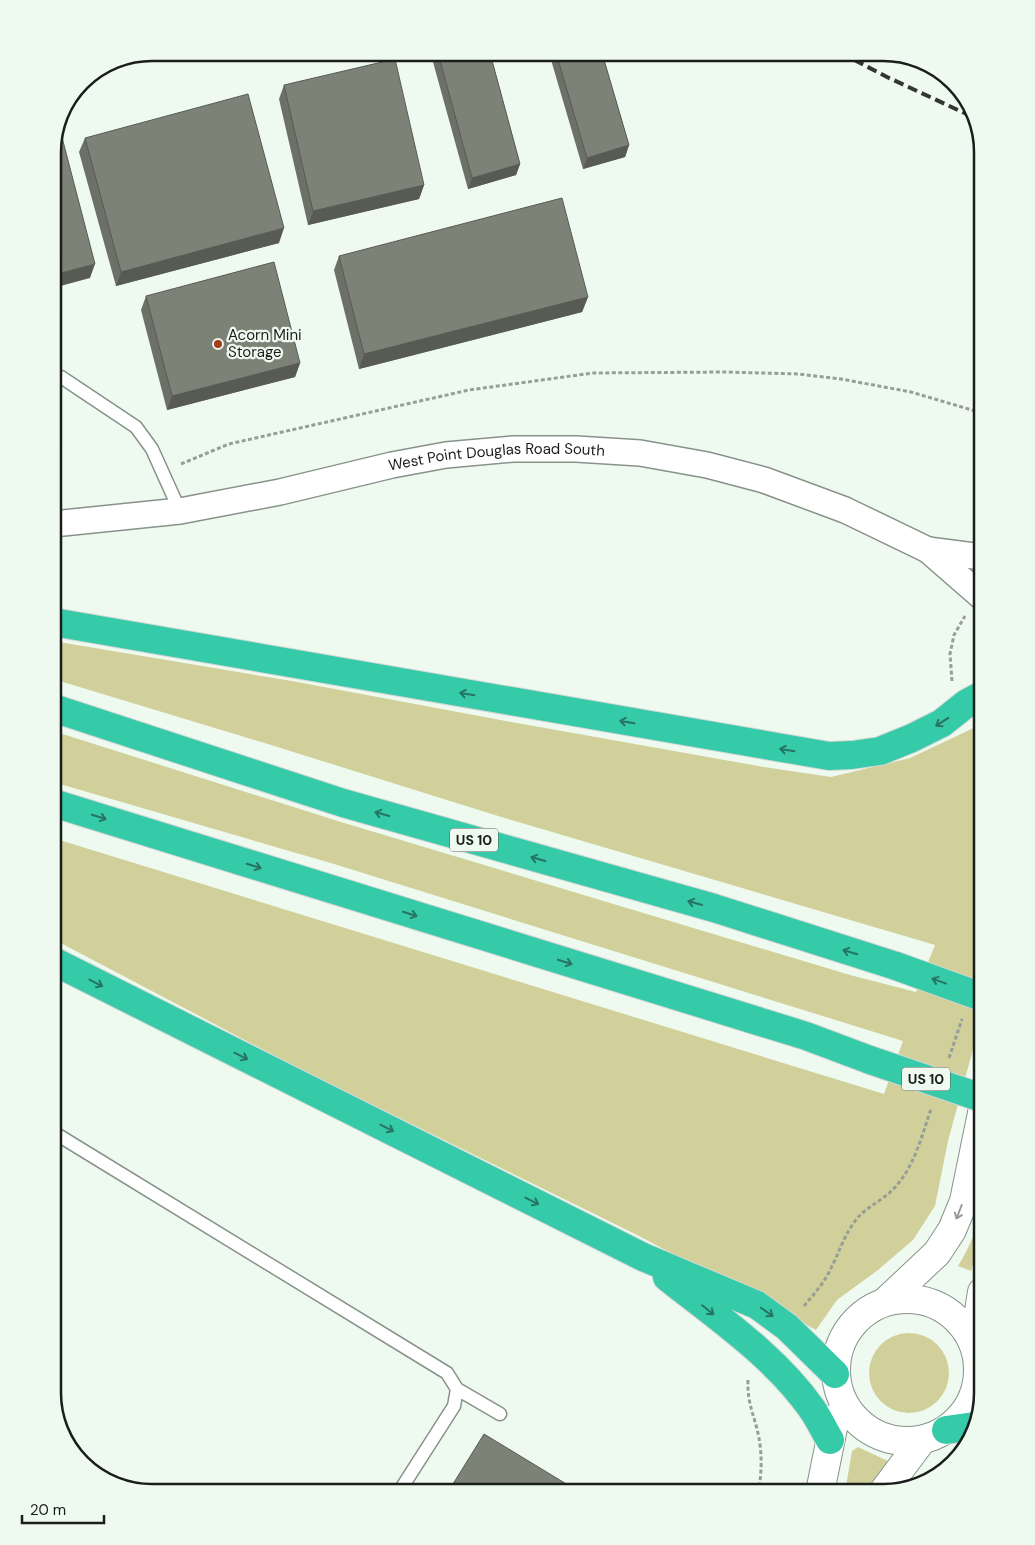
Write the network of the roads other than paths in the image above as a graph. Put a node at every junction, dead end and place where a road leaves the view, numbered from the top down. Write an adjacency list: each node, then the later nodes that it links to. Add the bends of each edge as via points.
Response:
1 (62, 377): 2 (lane, via 136,427 152,449)
2 (180, 511): 3 (street, West Point Douglas Road South); 4 (street, West Point Douglas Road South, via 446,455 513,449 576,449 640,453 707,465 764,480 845,510)
3 (61, 523)
4 (928, 550): 5 (street, West Point Douglas Road South); 6 (street, West Point Douglas Road South)
5 (974, 556)
6 (974, 601)
7 (61, 623): 8 (highway, one-way to 7, via 942,723 880,751 829,756)
8 (974, 700)
9 (61, 711): 12 (highway, US 10, one-way to 9, bridge, via 896,966 714,908 343,803)
10 (61, 805): 13 (highway, US 10, one-way to 13, bridge, via 806,1036)
11 (61, 965): 16 (highway, one-way to 16)
12 (974, 997)
13 (974, 1095)
14 (61, 1137): 20 (lane, via 447,1373)
15 (974, 1152): 17 (main road, one-way to 17, via 964,1201 952,1230 938,1253)
16 (643, 1257): 19 (highway, one-way to 19, via 757,1305 787,1327); 25 (highway, one-way to 25, via 789,1382 813,1410)
17 (886, 1301): 18 (main road, via 906,1298 928,1301 948,1310); 19 (main road, via 864,1312 848,1329 838,1350)
18 (974, 1343)
19 (838, 1385): 24 (main road, via 854,1418 874,1434 897,1441); 25 (main road)
20 (457, 1389): 22 (lane); 27 (lane, via 454,1406)
21 (974, 1396): 24 (main road, via 964,1414)
22 (500, 1414)
23 (967, 1428): 24 (highway)
24 (934, 1435): 26 (main road)
25 (830, 1440): 28 (main road)
26 (891, 1483)
27 (404, 1484)
28 (822, 1484)

